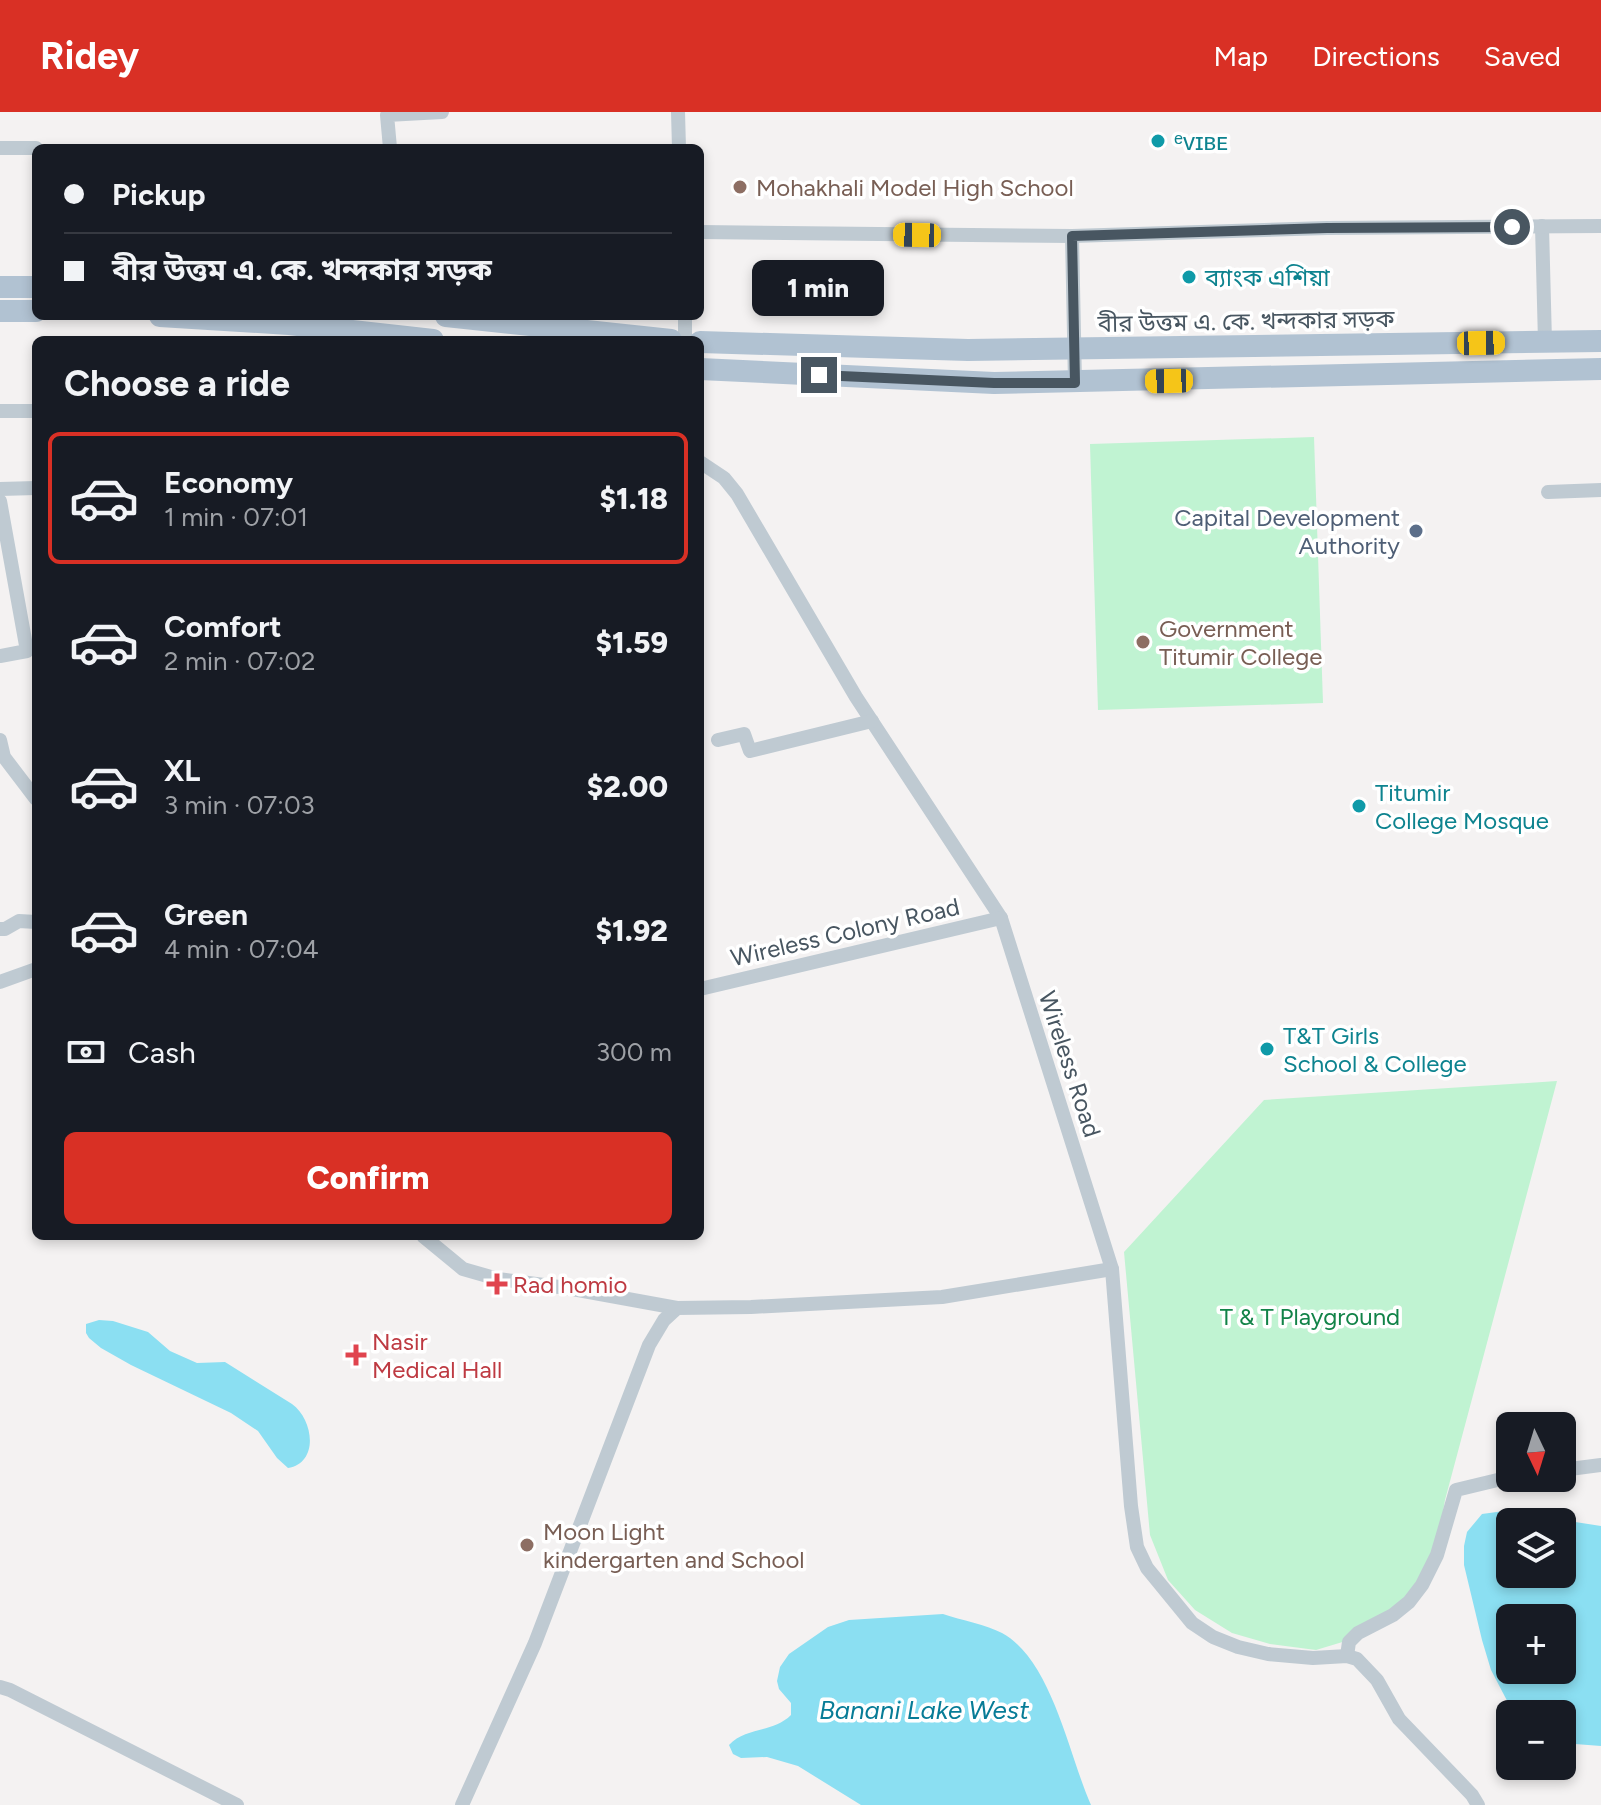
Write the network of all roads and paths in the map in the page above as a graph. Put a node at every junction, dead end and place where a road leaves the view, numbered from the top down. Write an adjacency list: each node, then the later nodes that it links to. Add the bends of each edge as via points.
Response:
1 (442, 112): 3 (street, via 387,115)
2 (678, 112): 4 (street)
3 (390, 144)
4 (679, 144)
5 (0, 148): 6 (street)
6 (32, 148)
7 (1542, 226): 8 (street); 10 (street); 21 (street)
8 (1601, 226)
9 (704, 232): 10 (street)
10 (1072, 236): 22 (street)
11 (0, 287): 12 (main road)
12 (32, 287)
13 (0, 311): 14 (main road)
14 (32, 311)
15 (194, 320): 17 (main road)
16 (484, 320): 18 (main road)
17 (369, 336)
18 (634, 336)
19 (1601, 341): 21 (main road, বীর উত্তম এ. কে. খন্দকার সড়ক)
20 (704, 342): 22 (main road, বীর উত্তম এ. কে. খন্দকার সড়ক)
21 (1545, 342): 22 (main road, বীর উত্তম এ. কে. খন্দকার সড়ক)
22 (1074, 349): 25 (street)
23 (704, 369): 25 (main road)
24 (1601, 369): 25 (main road)
25 (1075, 383)
26 (0, 411): 27 (street)
27 (32, 411)
28 (704, 465): 35 (street, Wireless Road, via 737,494)
29 (32, 488): 30 (street)
30 (0, 489)
31 (1601, 490): 32 (street)
32 (1548, 492)
33 (0, 501): 34 (street, via 27,651)
34 (0, 656)
35 (872, 721): 37 (street, via 750,751 744,734); 40 (street, Wireless Road)
36 (0, 740): 38 (street)
37 (718, 740)
38 (2, 758): 39 (street)
39 (32, 794)
40 (1001, 918): 45 (street, Wireless Colony Road); 47 (street, Wireless Road)
41 (32, 922): 42 (street)
42 (0, 929)
43 (32, 970): 44 (street)
44 (0, 982)
45 (704, 988)
46 (428, 1240): 48 (street, via 475,1273)
47 (1112, 1269): 48 (street, via 942,1297); 52 (street, Wireless Road, via 1131,1506 1137,1547 1147,1568 1192,1623 1213,1637 1268,1654)
48 (677, 1308): 55 (street, via 649,1345 535,1643)
49 (1601, 1465): 50 (street)
50 (1576, 1468)
51 (1496, 1480): 52 (street, via 1456,1490 1437,1555 1422,1585 1393,1615 1358,1633 1349,1642)
52 (1347, 1656): 56 (street, via 1377,1680 1399,1719)
53 (0, 1687): 54 (street)
54 (237, 1805)
55 (462, 1805)
56 (1478, 1805)

